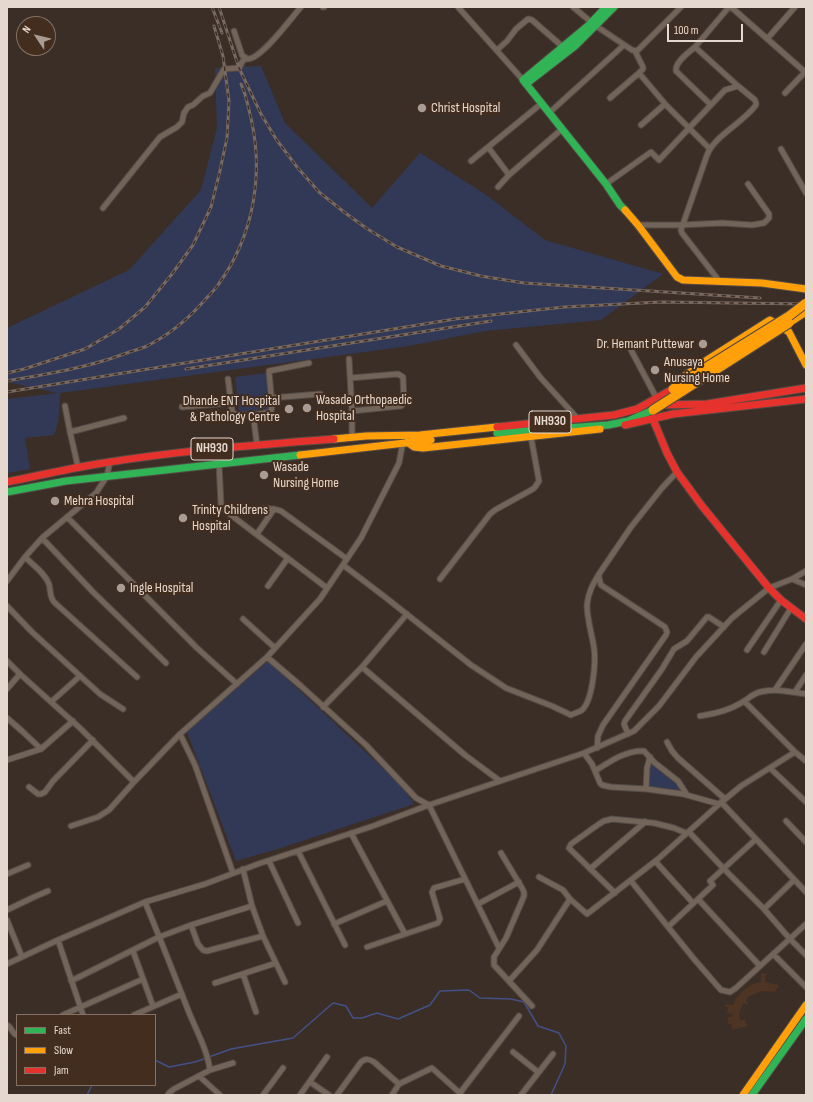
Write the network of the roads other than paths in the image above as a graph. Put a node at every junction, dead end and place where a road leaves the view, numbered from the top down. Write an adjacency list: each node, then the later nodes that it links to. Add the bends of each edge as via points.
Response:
1 (301, 7): 17 (street, via 260,53 252,59)
2 (458, 7): 15 (street)
3 (574, 7): 9 (street)
4 (606, 7): 9 (main road)
5 (614, 7): 9 (main road)
6 (681, 7): 16 (street)
7 (730, 7): 11 (street); 14 (street)
8 (795, 7): 11 (street)
9 (594, 24): 12 (street); 13 (main road); 20 (main road, via 575,46)
10 (234, 31): 17 (street)
11 (768, 39): 18 (street)
12 (624, 45): 16 (street); 27 (street)
13 (563, 47): 15 (street, via 528,19); 20 (main road)
14 (695, 47): 21 (street); 26 (street, via 678,63 676,71)
15 (497, 50): 20 (street)
16 (635, 51): 19 (street, via 643,67)
17 (245, 58): 41 (street, via 239,68 224,69 210,93 188,107 182,122 160,138)
18 (806, 72): 22 (street)
19 (639, 73): 23 (street); 25 (street)
20 (524, 82): 24 (main road)
21 (738, 86): 26 (street, via 725,90); 32 (street, via 755,100 756,105)
22 (785, 93)
23 (610, 98)
24 (542, 103): 27 (main road); 31 (street)
25 (665, 104): 28 (street); 29 (street)
26 (711, 105): 29 (street)
27 (549, 113): 30 (main road)
28 (641, 125)
29 (689, 128): 32 (street); 36 (street, via 659,160 651,152)
30 (562, 129): 35 (street); 36 (main road)
31 (488, 147): 34 (street); 35 (street)
32 (710, 149): 43 (street)
33 (781, 149): 38 (street)
34 (471, 161)
35 (509, 175): 39 (street)
36 (606, 184): 42 (main road)
37 (748, 184): 43 (street, via 769,214 764,223)
38 (804, 185): 40 (street)
39 (498, 187)
40 (806, 193)
41 (103, 208)
42 (638, 225): 43 (street); 44 (main road, via 679,278)
43 (684, 225): 44 (street, via 682,233)
44 (720, 282): 45 (main road, via 762,283)
45 (806, 289)
46 (806, 303): 57 (main road, NH930, bridge)
47 (806, 312): 72 (main road, NH930, bridge, via 653,410 628,421)
48 (516, 345): 68 (street)
49 (631, 350): 57 (street)
50 (349, 359): 53 (street)
51 (309, 363): 58 (street, via 269,371)
52 (806, 365): 57 (main road, via 789,332 770,320 707,360)
53 (350, 378): 64 (street); 64 (street, via 398,374 403,377 404,403 401,406)
54 (228, 379): 60 (street)
55 (806, 388): 61 (main road, via 707,404)
56 (320, 394): 58 (street)
57 (660, 397): 61 (main road, NH930)
58 (272, 398): 65 (street, via 272,411)
59 (806, 399): 67 (main road, via 672,414)
60 (231, 403): 63 (street); 65 (street, via 234,414)
61 (645, 405): 68 (main road, NH930, via 614,415)
62 (65, 406): 69 (street)
63 (182, 407)
64 (352, 411): 70 (street)
65 (253, 414): 73 (street)
66 (124, 418): 69 (street)
67 (653, 419): 71 (main road, via 593,430); 77 (main road)
68 (578, 420): 70 (main road, NH930, via 420,435)
69 (70, 432): 76 (street)
70 (352, 437): 73 (main road, NH930)
71 (531, 437): 72 (main road, via 423,448); 92 (street, via 538,484 490,514)
72 (405, 442): 75 (main road, NH930); 88 (street, via 399,463 361,538)
73 (257, 445): 74 (main road, NH930)
74 (110, 461): 76 (main road, NH930); 78 (street)
75 (219, 463): 78 (main road, NH930); 82 (street, via 221,505)
76 (78, 467): 79 (main road, NH930)
77 (677, 472): 91 (street, via 631,527); 98 (main road)
78 (107, 476): 80 (main road, NH930); 83 (street, via 96,493)
79 (7, 482)
80 (7, 492)
81 (274, 509): 82 (street); 84 (street); 88 (street, via 284,513)
82 (227, 512): 84 (street)
83 (67, 517): 85 (street); 118 (street, via 197,648)
84 (257, 534): 87 (street)
85 (42, 538): 86 (street); 112 (street, via 92,592)
86 (25, 557): 94 (street); 117 (street, via 46,579 54,602)
87 (288, 558): 96 (street); 97 (street)
88 (347, 559): 89 (street)
89 (342, 565): 97 (street); 102 (street)
90 (806, 571): 93 (street)
91 (599, 574): 102 (street, via 591,589 588,605 594,649 594,678 588,700 582,709 571,715 506,688); 134 (street, via 601,585 665,627 667,632 603,725 598,736)
92 (440, 579)
93 (792, 579): 95 (street); 98 (street)
94 (7, 581)
95 (806, 585)
96 (268, 586)
97 (327, 588): 107 (street)
98 (769, 588): 99 (main road); 105 (street)
99 (781, 600): 101 (main road); 108 (street)
100 (7, 606): 116 (street)
101 (792, 608): 104 (main road); 109 (street)
102 (407, 614): 113 (street)
103 (244, 619): 107 (street)
104 (806, 619)
105 (724, 627): 131 (street, via 696,657 659,706); 131 (street, via 707,617 686,642 674,649 625,721)
106 (806, 644): 120 (street)
107 (275, 648): 110 (street)
108 (747, 650)
109 (764, 652)
110 (267, 657): 118 (street); 125 (street)
111 (7, 661): 114 (street)
112 (166, 663)
113 (362, 667): 125 (street); 143 (street, via 465,755)
114 (20, 674): 119 (street); 124 (street)
115 (806, 675): 121 (street)
116 (80, 676): 124 (street); 126 (street, via 100,694)
117 (137, 677)
118 (237, 684): 130 (street)
119 (7, 689)
120 (775, 690): 121 (street); 123 (street, via 755,694)
121 (795, 692): 122 (street)
122 (806, 694)
123 (744, 701): 127 (street, via 723,712); 136 (street)
124 (51, 702): 129 (street)
125 (323, 707): 150 (street, via 366,745 416,798)
126 (123, 709)
127 (700, 716)
128 (7, 718): 135 (street)
129 (73, 721): 132 (street); 135 (street)
130 (180, 734): 144 (street); 166 (street, via 195,765)
131 (628, 734): 134 (street)
132 (93, 740): 144 (street); 145 (street, via 53,780 45,792 38,794)
133 (667, 742): 148 (street, via 678,758)
134 (597, 748): 137 (street)
135 (41, 749): 140 (street)
136 (795, 752): 139 (street); 141 (street)
137 (584, 753): 142 (street); 143 (street)
138 (650, 757): 142 (street, via 642,751 627,754); 146 (street); 147 (street, via 678,781)
139 (805, 758)
140 (7, 760)
141 (770, 768): 148 (street, via 741,786); 149 (street)
142 (595, 771): 146 (street, via 602,785)
143 (500, 781): 150 (street)
144 (134, 782): 153 (street, via 103,815)
145 (29, 787)
146 (646, 789): 147 (street)
147 (687, 795): 148 (street)
148 (722, 802): 154 (street); 156 (street)
149 (806, 802)
150 (429, 805): 155 (street); 169 (street)
151 (786, 821): 157 (street)
152 (645, 822): 154 (street); 164 (street); 164 (street, via 612,819 604,821 569,845)
153 (71, 826)
154 (687, 832): 161 (street); 165 (street)
155 (351, 833): 158 (street); 178 (street)
156 (756, 839): 165 (street); 170 (street)
157 (806, 842)
158 (298, 851): 160 (street); 187 (street)
159 (500, 853): 172 (street)
160 (269, 860): 163 (street); 186 (street)
161 (655, 861): 171 (street); 181 (street)
162 (28, 865): 167 (street)
163 (244, 869): 166 (street); 182 (street)
164 (590, 869): 175 (street)
165 (724, 869): 177 (street, via 710,881 713,885); 183 (street)
166 (233, 873): 179 (street)
167 (7, 874)
168 (539, 877): 176 (street, via 563,890)
169 (465, 879): 180 (street); 191 (street, via 434,888 432,892 440,921)
170 (794, 880): 174 (street); 183 (street)
171 (631, 881): 175 (street); 190 (street)
172 (519, 882): 180 (street); 198 (street, via 524,896)
173 (48, 891): 184 (street)
174 (806, 892)
175 (615, 893): 176 (street, via 587,914)
176 (570, 899): 210 (street, via 537,950)
177 (698, 899): 181 (street); 205 (street)
178 (387, 901): 187 (street); 191 (street)
179 (145, 902): 193 (street); 195 (street)
180 (478, 904): 198 (street)
181 (693, 904): 190 (street)
182 (252, 906): 189 (street); 192 (street)
183 (764, 909): 194 (street)
184 (7, 910)
185 (7, 920): 202 (street)
186 (298, 923)
187 (334, 924): 196 (street)
188 (806, 924): 194 (street)
189 (191, 925): 192 (street, via 198,944 207,951); 193 (street)
190 (668, 927): 205 (street, via 721,990 730,992)
191 (405, 934): 197 (street)
192 (263, 936): 203 (street)
193 (159, 937): 199 (street); 213 (street)
194 (790, 939): 200 (street); 201 (street)
195 (58, 940): 202 (street); 208 (street)
196 (345, 945)
197 (367, 947)
198 (499, 948): 210 (street, via 494,957 494,965)
199 (133, 951): 207 (street); 208 (street)
200 (773, 954): 205 (street); 212 (street)
201 (806, 955)
202 (22, 957): 204 (street)
203 (276, 963): 206 (street); 209 (street)
204 (7, 964)
205 (760, 966)
206 (243, 974): 211 (street); 218 (street)
207 (143, 979): 215 (street); 217 (street)
208 (71, 981): 217 (street)
209 (285, 982)
210 (510, 982): 216 (street)
211 (215, 983)
212 (806, 987)
213 (182, 994): 215 (street); 231 (street, via 205,1049)
214 (806, 1005): 245 (main road)
215 (153, 1006): 221 (street)
216 (532, 1006)
217 (81, 1007): 219 (street); 220 (street)
218 (256, 1012)
219 (65, 1014)
220 (84, 1014)
221 (136, 1014)
222 (519, 1016): 236 (street)
223 (806, 1019): 246 (main road)
224 (7, 1026): 225 (street)
225 (16, 1035)
226 (513, 1052): 232 (street)
227 (553, 1054): 232 (street)
228 (328, 1057): 234 (street)
229 (233, 1063): 231 (street)
230 (283, 1068): 239 (street)
231 (210, 1070): 233 (street)
232 (538, 1072): 244 (street)
233 (198, 1076): 237 (street); 238 (street)
234 (310, 1082): 240 (street); 241 (street)
235 (399, 1084): 236 (street, via 432,1068); 242 (street, via 367,1059 361,1062); 243 (street)
236 (461, 1094)
237 (168, 1095)
238 (220, 1095)
239 (263, 1095)
240 (300, 1095)
241 (329, 1095)
242 (337, 1095)
243 (392, 1095)
244 (520, 1095)
245 (743, 1095)
246 (752, 1095)

